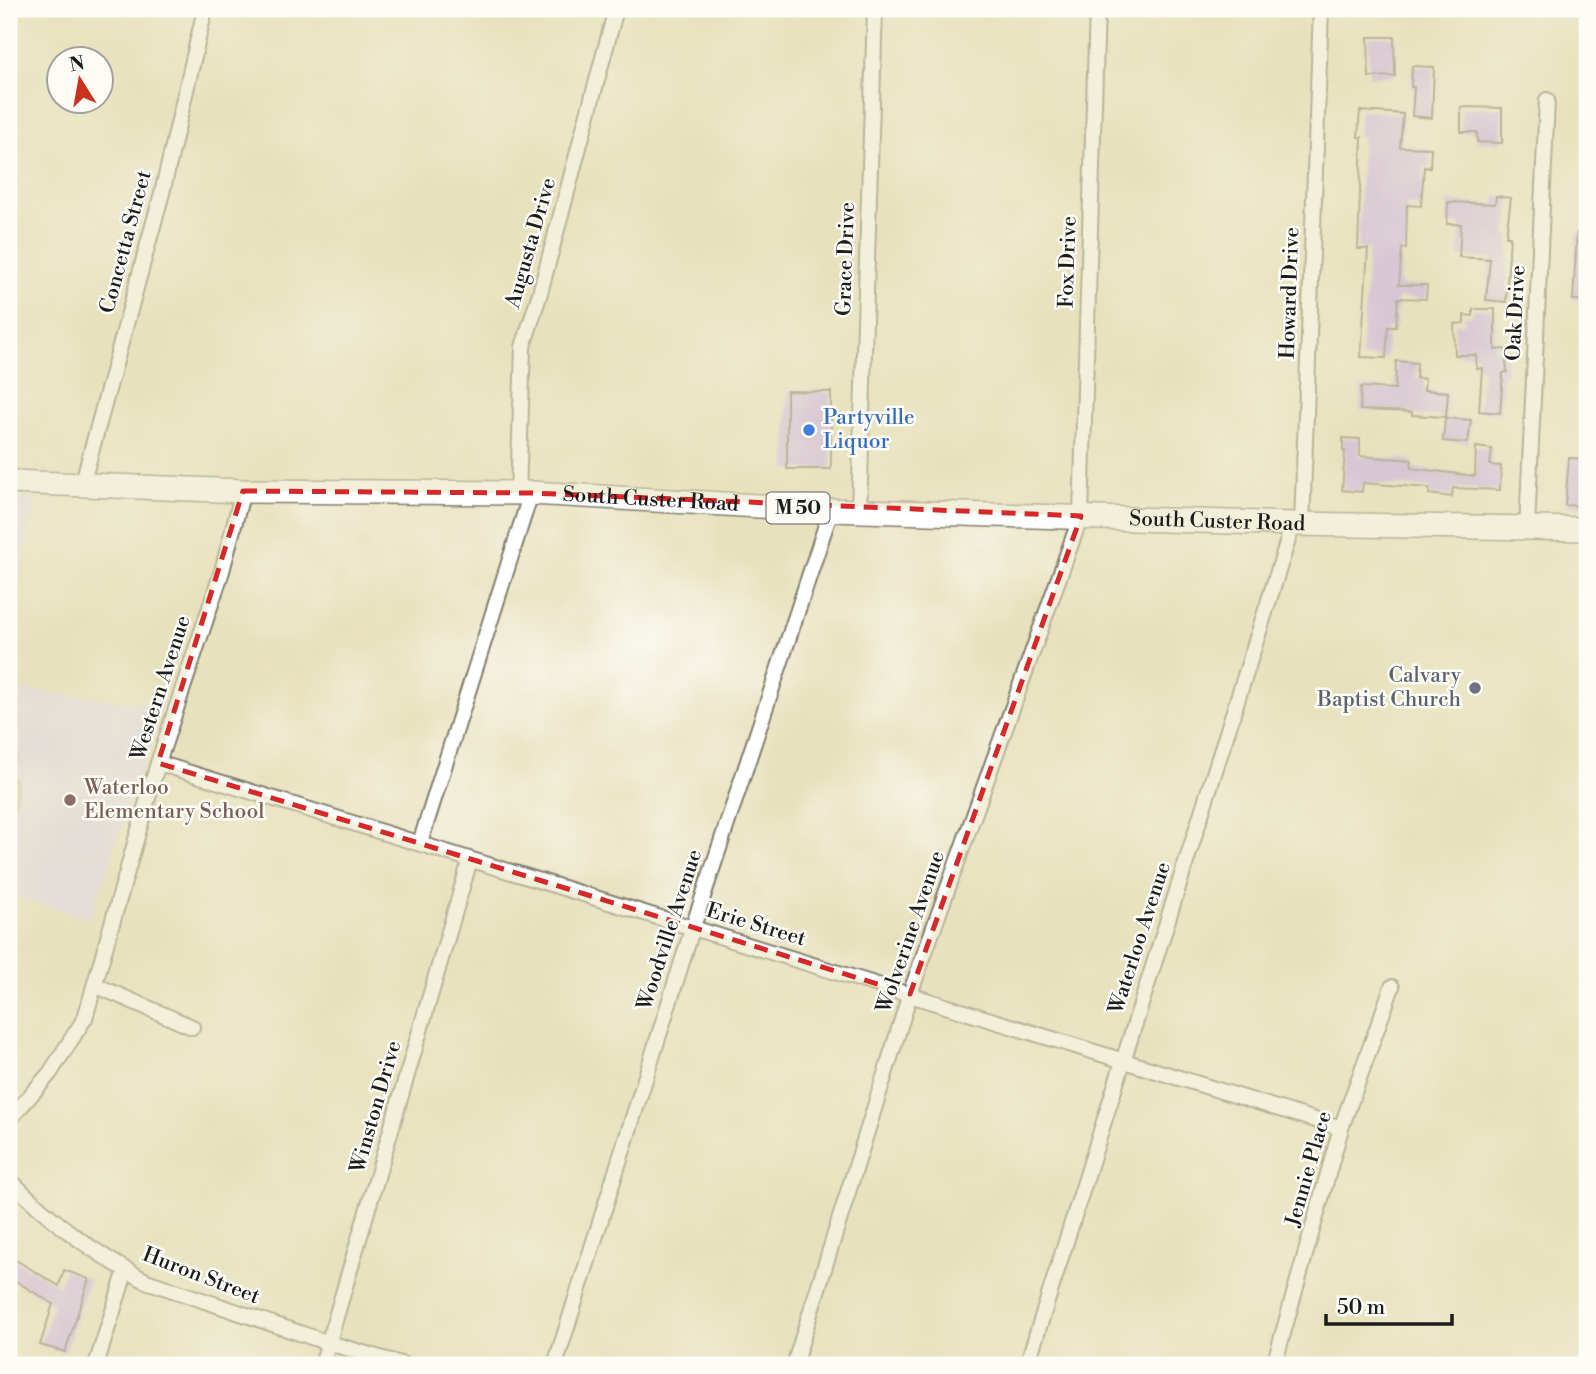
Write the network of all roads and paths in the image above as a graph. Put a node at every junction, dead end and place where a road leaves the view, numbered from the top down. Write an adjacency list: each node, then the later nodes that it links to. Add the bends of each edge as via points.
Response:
1 (205, 9): 8 (street, Concetta Street, via 162,193)
2 (616, 9): 10 (street, Augusta Drive, via 523,347)
3 (875, 9): 12 (street, Grace Drive)
4 (1097, 9): 13 (street, Fox Drive)
5 (1321, 9): 14 (street, Howard Drive)
6 (1548, 100): 15 (street, Oak Drive)
7 (9, 482): 8 (main road, South Custer Road / M 50)
8 (82, 485): 9 (main road, South Custer Road / M 50)
9 (243, 491): 10 (main road, South Custer Road / M 50); 17 (street, Western Avenue, via 222,570)
10 (524, 494): 11 (main road, South Custer Road / M 50); 18 (street)
11 (831, 510): 12 (main road, South Custer Road / M 50); 20 (street, Woodville Avenue)
12 (859, 510): 13 (main road, South Custer Road / M 50)
13 (1081, 516): 14 (main road, South Custer Road / M 50); 23 (street, Wolverine Avenue)
14 (1297, 524): 15 (main road, South Custer Road / M 50); 25 (street, Waterloo Avenue)
15 (1527, 528): 16 (main road, South Custer Road / M 50)
16 (1587, 529)
17 (158, 763): 18 (street, Erie Street); 21 (street, Western Avenue)
18 (419, 843): 19 (street, Erie Street)
19 (470, 860): 20 (street, Erie Street); 30 (street, Winston Drive)
20 (692, 927): 23 (street, Erie Street); 34 (street, Woodville Avenue)
21 (95, 985): 24 (street); 26 (street, Western Avenue, via 75,1036)
22 (1392, 987): 27 (street, Jennie Place)
23 (911, 994): 25 (street, Erie Street); 35 (street, Wolverine Avenue)
24 (192, 1027)
25 (1122, 1062): 27 (street, Erie Street); 36 (street, Waterloo Avenue)
26 (9, 1120)
27 (1341, 1128): 37 (street, Jennie Place)
28 (9, 1179): 29 (street, Huron Street, via 41,1210)
29 (126, 1270): 30 (street, Huron Street, via 188,1297); 31 (street)
30 (328, 1343): 32 (street, Winston Drive); 33 (street, Huron Street)
31 (96, 1365)
32 (322, 1365)
33 (404, 1365)
34 (555, 1365)
35 (794, 1365)
36 (1027, 1365)
37 (1274, 1365)

